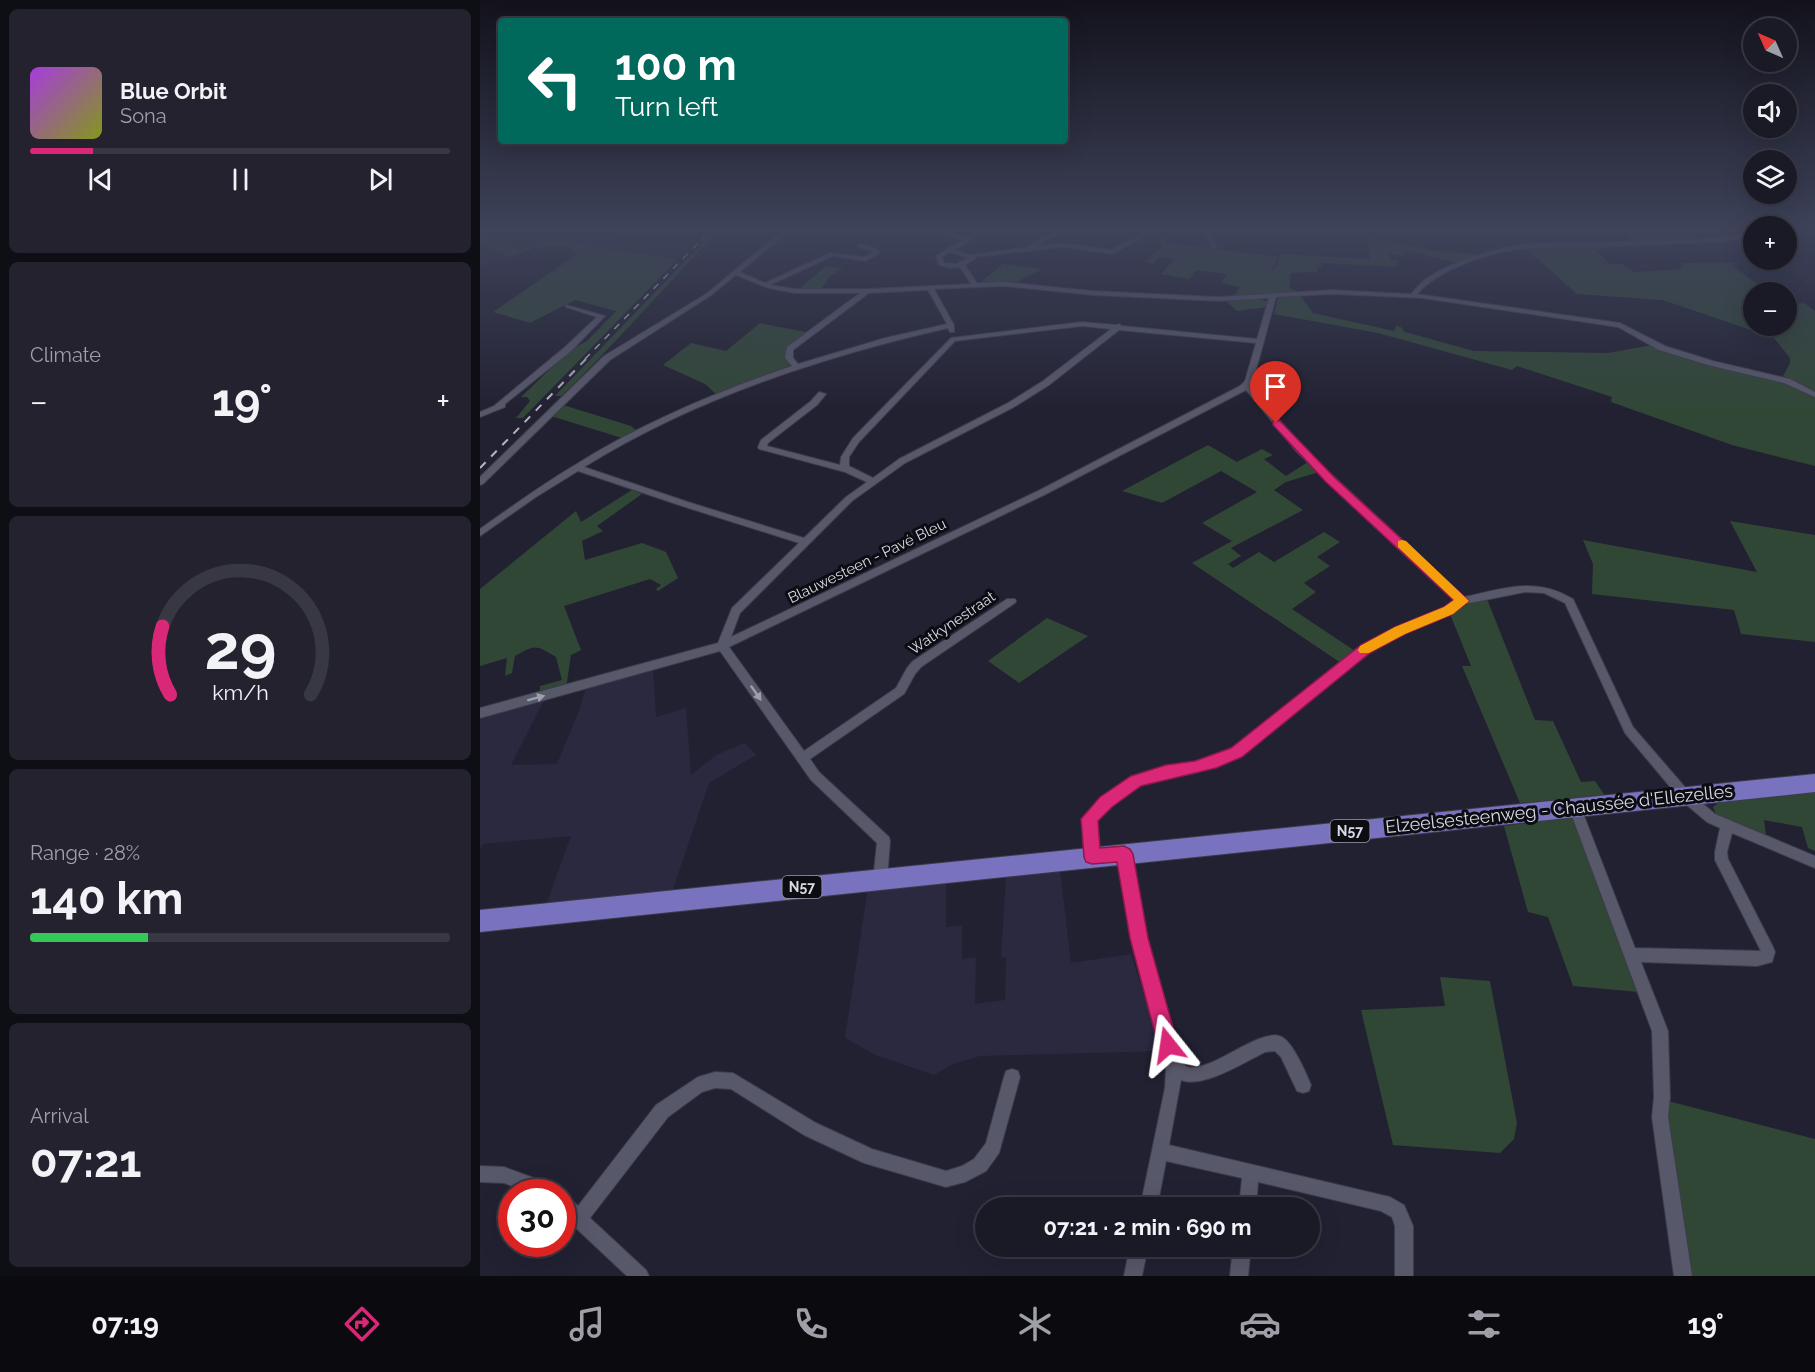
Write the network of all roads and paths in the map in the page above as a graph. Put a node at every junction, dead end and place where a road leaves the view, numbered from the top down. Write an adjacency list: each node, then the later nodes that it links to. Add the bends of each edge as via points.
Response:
1 (867, 291): 13 (street, via 790,349 789,358)
2 (714, 292): 23 (street, via 606,358)
3 (932, 292): 9 (street)
4 (1078, 292): 7 (street, via 1192,298)
5 (1416, 292): 6 (street)
6 (1413, 295): 7 (street, via 1332,292); 16 (street, via 1620,325 1662,348 1787,381)
7 (1273, 296): 12 (street)
8 (568, 306): 18 (street, via 602,316)
9 (951, 325): 11 (street); 13 (street)
10 (1119, 326): 11 (street, via 1082,324); 12 (street); 22 (street, via 1046,383 910,456)
11 (953, 339): 21 (street, via 856,440 843,458)
12 (1261, 341): 14 (street)
13 (796, 366): 20 (street, via 676,414)
14 (1246, 385): 27 (street, via 1300,450); 28 (street, Blauwesteen - Pavé Bleu, via 1059,484)
15 (822, 394): 21 (street, via 762,447)
16 (1815, 395)
17 (510, 402): 18 (street)
18 (497, 407): 19 (street)
19 (480, 415)
20 (576, 467): 24 (street); 25 (street)
21 (848, 470): 22 (street)
22 (873, 481): 25 (street)
23 (480, 482)
24 (480, 532)
25 (804, 541): 28 (street, via 736,611)
26 (1011, 601): 30 (street, Watkynestraat, via 917,664 908,672 900,691)
27 (1462, 601): 32 (street, via 1525,588 1545,590 1569,601 1629,730); 36 (street, via 1365,649 1237,752 1195,768 1137,780 1089,819)
28 (722, 646): 29 (street, Blauwesteen - Pavé Bleu, one-way to 28); 30 (street, one-way to 30)
29 (480, 713)
30 (801, 758): 38 (street, via 884,841)
31 (1815, 783): 32 (main road, Elzeelsesteenweg - Chaussée d'Ellezelles / N57)
32 (1686, 797): 33 (main road, Elzeelsesteenweg - Chaussée d'Ellezelles / N57); 34 (street, via 1710,818)
33 (1575, 808): 35 (main road, Elzeelsesteenweg - Chaussée d'Ellezelles / N57); 40 (street)
34 (1727, 825): 37 (street); 40 (street, via 1722,860 1764,943 1767,957)
35 (1124, 854): 36 (main road, Elzeelsesteenweg - Chaussée d'Ellezelles / N57); 41 (street, via 1139,938)
36 (1092, 857): 38 (main road, Elzeelsesteenweg - Chaussée d'Ellezelles / N57)
37 (1815, 862)
38 (880, 880): 39 (main road, Elzeelsesteenweg - Chaussée d'Ellezelles / N57)
39 (480, 921)
40 (1630, 955): 58 (street, via 1660,1031 1661,1103)
41 (1174, 1067): 43 (street, via 1187,1075 1202,1074 1264,1045 1278,1043); 44 (street)
42 (1012, 1077): 51 (street, via 993,1147 980,1165 946,1179 870,1157 810,1129 734,1081 715,1080 698,1085 662,1111)
43 (1304, 1085)
44 (1160, 1151): 45 (street); 48 (street)
45 (1251, 1172): 49 (street); 57 (street, via 1384,1203 1398,1211 1404,1226)
46 (480, 1174): 47 (street)
47 (515, 1179)
48 (1150, 1197)
49 (1248, 1197)
50 (576, 1214): 51 (street)
51 (580, 1217): 54 (street)
52 (1137, 1257): 55 (street)
53 (1241, 1257): 56 (street)
54 (640, 1276)
55 (1133, 1276)
56 (1239, 1276)
57 (1404, 1276)
58 (1683, 1276)

